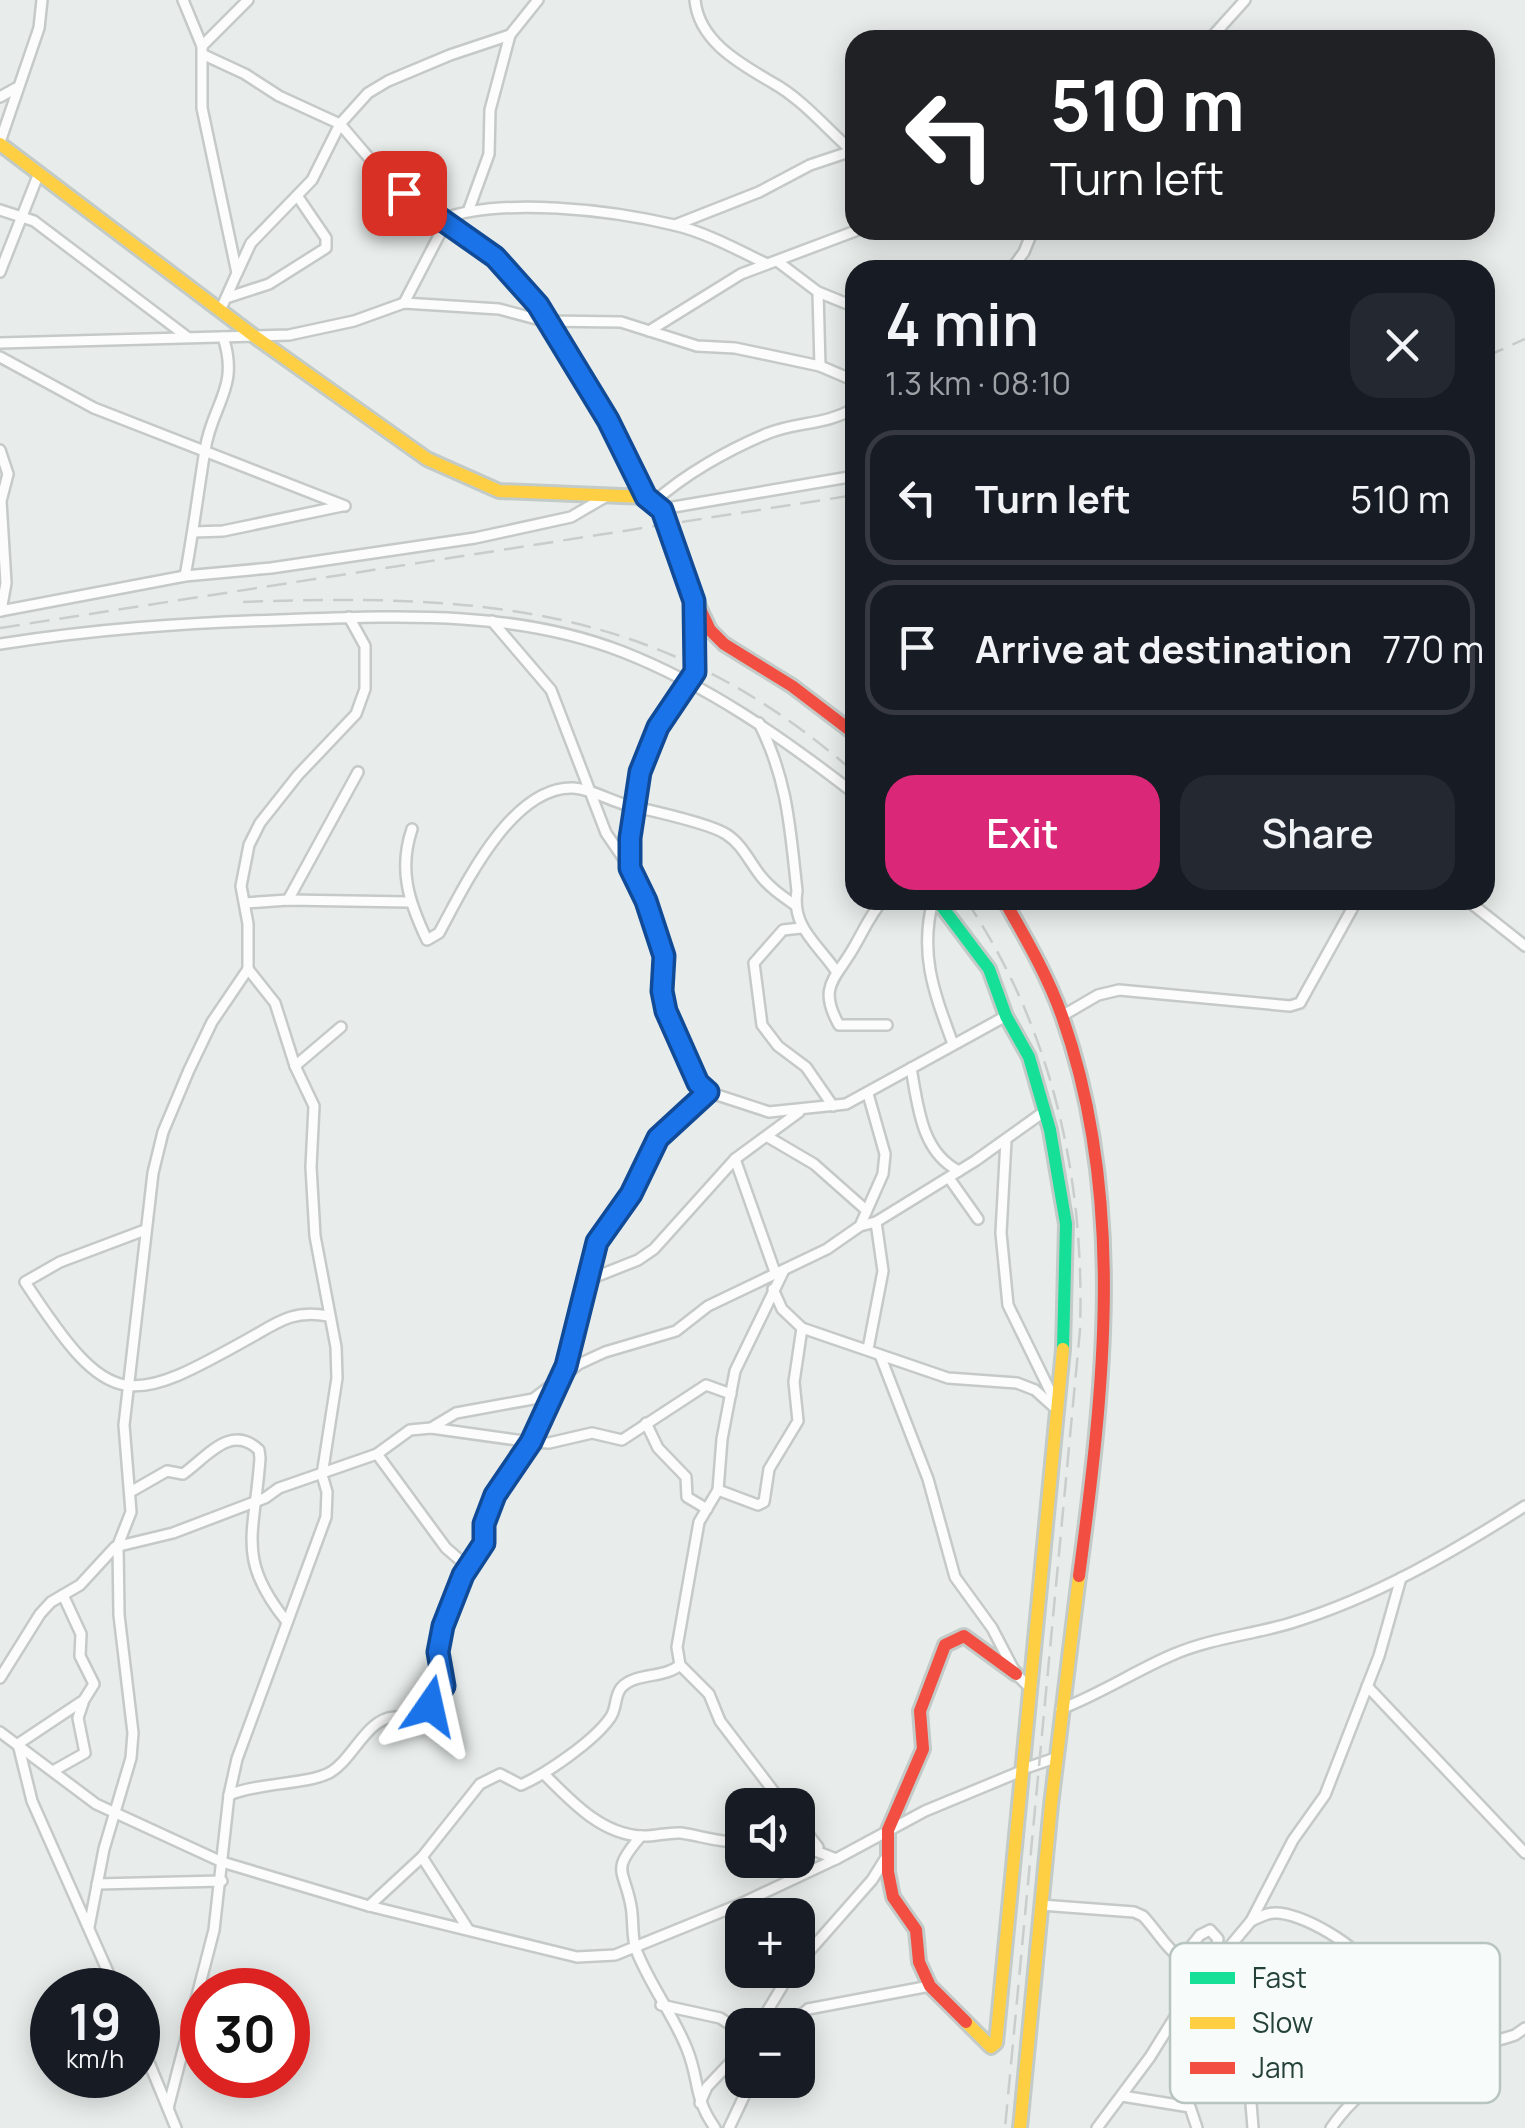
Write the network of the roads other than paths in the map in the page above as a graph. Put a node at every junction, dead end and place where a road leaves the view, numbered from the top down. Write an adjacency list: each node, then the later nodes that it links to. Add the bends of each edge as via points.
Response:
1 (42, 0): 10 (street, via 39,28)
2 (183, 0): 9 (street)
3 (248, 0): 9 (street)
4 (538, 0): 8 (street)
5 (695, 0): 14 (street, via 708,34)
6 (1246, 0): 7 (street)
7 (1218, 30)
8 (510, 35): 12 (street, via 388,81); 18 (street, via 490,110 489,154)
9 (203, 50): 12 (street); 26 (street, via 202,108)
10 (16, 88): 11 (street); 13 (street)
11 (0, 96)
12 (340, 124): 17 (street); 21 (street, via 387,179)
13 (0, 143): 16 (street)
14 (845, 144)
15 (845, 153): 22 (street)
16 (39, 174): 20 (street); 30 (street)
17 (298, 197): 26 (street, via 251,244); 30 (street, via 326,248)
18 (469, 209): 21 (street); 22 (street, via 538,208)
19 (0, 210): 20 (street)
20 (22, 214): 25 (street); 35 (street)
21 (444, 220): 28 (street); 31 (street, via 495,257)
22 (675, 225): 24 (street)
23 (845, 235): 24 (street)
24 (772, 263): 27 (street); 32 (street, via 722,284)
25 (0, 272)
26 (237, 273): 30 (street)
27 (818, 292): 29 (street); 38 (street)
28 (404, 302): 31 (street, via 472,306); 33 (street, via 354,321)
29 (845, 303)
30 (223, 305): 33 (street)
31 (544, 321): 32 (street, via 621,322); 45 (street)
32 (649, 332): 38 (street)
33 (254, 336): 34 (street); 44 (street, via 427,459 467,479 499,492)
34 (223, 337): 35 (street); 42 (street, via 231,360 229,386)
35 (188, 338): 36 (street)
36 (0, 343)
37 (0, 357): 42 (street, via 94,408)
38 (820, 366): 39 (street)
39 (845, 377)
40 (845, 413): 45 (street, via 767,433 676,482)
41 (0, 450): 49 (street, via 8,474 1,501 6,583)
42 (205, 450): 46 (street); 46 (street, via 345,506)
43 (845, 477): 45 (street)
44 (609, 495): 45 (street); 47 (street, via 571,517 474,538)
45 (654, 503): 48 (street)
46 (194, 532): 47 (street)
47 (185, 576): 49 (street)
48 (694, 601): 53 (street, via 696,666); 55 (street, via 724,644)
49 (0, 611)
50 (349, 617): 51 (street); 52 (street, via 100,628); 64 (street, via 365,646 365,689 356,714 260,823 242,869)
51 (492, 621): 53 (street, via 624,652); 58 (street, via 552,690)
52 (0, 644)
53 (688, 684): 54 (street); 59 (street, via 658,727)
54 (759, 723): 57 (street); 65 (street, via 787,794)
55 (845, 726)
56 (358, 772): 62 (street)
57 (845, 787)
58 (587, 790): 59 (street); 61 (street); 63 (street, via 562,789 516,815 427,940)
59 (634, 807): 61 (street); 65 (street, via 725,832)
60 (412, 829): 63 (street, via 404,852)
61 (630, 868): 83 (street, via 664,956 666,1011)
62 (288, 900): 63 (street); 64 (street)
63 (409, 902)
64 (245, 904): 74 (street)
65 (794, 905): 72 (street)
66 (876, 910): 75 (street)
67 (932, 910): 80 (street, via 925,932 928,966)
68 (943, 910): 76 (street, via 989,969)
69 (1009, 910): 77 (street)
70 (1352, 910): 77 (street, via 1300,1004 1120,990)
71 (1480, 910): 73 (street)
72 (801, 928): 75 (street); 85 (street, via 783,930 754,963 758,1015 769,1036 806,1067)
73 (1525, 946)
74 (248, 969): 81 (street, via 274,1003); 97 (street, via 212,1022 172,1108)
75 (836, 971): 78 (street, via 828,995 838,1025)
76 (1006, 1016): 80 (street); 87 (street)
77 (1062, 1016): 130 (street, via 1093,1139 1103,1260 1099,1386)
78 (887, 1024)
79 (341, 1027): 81 (street)
80 (953, 1044): 82 (street)
81 (295, 1066): 101 (street, via 314,1106 315,1236)
82 (910, 1068): 84 (street); 91 (street, via 923,1130 940,1158)
83 (708, 1092): 86 (street, via 769,1112); 99 (street, via 658,1138 631,1194 597,1242)
84 (868, 1094): 85 (street); 93 (street, via 884,1154 883,1174)
85 (834, 1106): 86 (street)
86 (801, 1110): 88 (street)
87 (1045, 1111): 89 (street); 108 (street, via 1068,1272)
88 (768, 1136): 90 (street); 93 (street, via 814,1164)
89 (1006, 1140): 91 (street); 108 (street, via 1001,1233 1008,1305)
90 (735, 1159): 98 (street); 99 (street, via 654,1249)
91 (960, 1171): 92 (street)
92 (949, 1178): 94 (street); 95 (street)
93 (866, 1210): 96 (street)
94 (978, 1218)
95 (876, 1222): 96 (street); 103 (street, via 883,1270)
96 (860, 1226): 98 (street)
97 (145, 1230): 106 (street); 106 (street, via 24,1282 88,1365)
98 (780, 1270): 100 (street); 105 (street, via 708,1306 676,1331 605,1352)
99 (585, 1281): 105 (street)
100 (773, 1289): 102 (street); 107 (street)
101 (328, 1316): 106 (street, via 288,1316 182,1376); 113 (street, via 337,1378)
102 (802, 1328): 103 (street); 114 (street, via 794,1382 798,1421 769,1469 764,1502)
103 (868, 1348): 104 (street)
104 (880, 1354): 108 (street, via 948,1378 1017,1383); 125 (street, via 928,1479 955,1577)
105 (560, 1378): 110 (street, via 533,1399 456,1413); 111 (street)
106 (126, 1388): 115 (street)
107 (731, 1394): 109 (street, via 706,1385); 114 (street)
108 (1056, 1406): 128 (street)
109 (646, 1423): 111 (street, via 622,1440 592,1433); 118 (street, via 658,1448 686,1477 686,1496)
110 (430, 1428): 111 (street); 112 (street, via 410,1430)
111 (531, 1442): 120 (street, via 495,1495 484,1543)
112 (377, 1454): 113 (street); 120 (street)
113 (322, 1475): 116 (street); 123 (street, via 326,1517)
114 (718, 1490): 118 (street)
115 (132, 1491): 116 (street, via 167,1471 183,1474 224,1441 238,1438 259,1450); 119 (street)
116 (257, 1501): 119 (street, via 173,1533); 123 (street, via 253,1566)
117 (1525, 1506): 121 (street)
118 (707, 1509): 124 (street, via 699,1522 677,1646)
119 (118, 1545): 122 (street); 139 (street, via 133,1733)
120 (468, 1568): 138 (street, via 443,1626 442,1690 422,1716 379,1723 319,1777)
121 (1401, 1578): 127 (street); 130 (street, via 1292,1622 1172,1655)
122 (63, 1595): 126 (street, via 40,1614); 129 (street, via 94,1684)
123 (287, 1622): 138 (street)
124 (680, 1666): 136 (street, via 626,1684 610,1720); 137 (street, via 709,1694 720,1721)
125 (1016, 1674): 128 (street); 140 (street, via 964,1636 945,1645 920,1710 923,1749)
126 (0, 1678)
127 (1367, 1686): 146 (street); 155 (street, via 1326,1795 1293,1840)
128 (1030, 1688): 134 (street)
129 (84, 1700): 132 (street); 135 (street, via 78,1718 85,1753)
130 (1062, 1708): 133 (street)
131 (0, 1732): 132 (street)
132 (18, 1744): 135 (street); 156 (street, via 32,1801)
133 (1056, 1758): 134 (street); 153 (street)
134 (1026, 1768): 140 (street); 166 (street, via 994,2046)
135 (53, 1771): 139 (street)
136 (544, 1774): 141 (street, via 598,1821); 148 (street, via 521,1785 500,1774 488,1778)
137 (771, 1788)
138 (229, 1794): 150 (street)
139 (116, 1814): 150 (street); 152 (street)
140 (888, 1830): 147 (street); 149 (street)
141 (641, 1836): 142 (street, via 674,1833); 163 (street, via 626,1854 620,1877)
142 (725, 1843)
143 (815, 1843): 145 (street)
144 (815, 1849): 145 (street)
145 (820, 1850): 149 (street)
146 (1525, 1853)
147 (887, 1856): 162 (street); 166 (street, via 893,1897 913,1922)
148 (422, 1857): 154 (street); 157 (street)
149 (836, 1859): 163 (street)
150 (222, 1862): 151 (street); 154 (street)
151 (222, 1881): 152 (street); 180 (street)
152 (97, 1884): 156 (street)
153 (1040, 1905): 164 (street, via 1134,1912); 184 (street)
154 (369, 1906): 157 (street)
155 (1251, 1921): 160 (street); 161 (street, via 1270,1913 1297,1916)
156 (89, 1927): 165 (street)
157 (470, 1931): 163 (street, via 564,1956 614,1954)
158 (1193, 1943): 159 (street, via 1210,1930)
159 (1217, 1943)
160 (1231, 1943)
161 (1341, 1943)
162 (815, 1945)
163 (634, 1946): 167 (street)
164 (1170, 1949)
165 (107, 1968)
166 (930, 1986): 168 (street)
167 (661, 2005): 169 (street); 179 (street, via 687,2049)
168 (813, 2008)
169 (725, 2021)
170 (1170, 2023): 175 (street)
171 (1525, 2028): 172 (street)
172 (1500, 2040)
173 (725, 2068): 179 (street)
174 (160, 2089): 180 (street)
175 (1122, 2096): 185 (street); 186 (street, via 1190,2107)
176 (743, 2098): 183 (street)
177 (1254, 2103): 187 (street)
178 (1347, 2103): 188 (street)
179 (699, 2105): 182 (street)
180 (168, 2108): 181 (street)
181 (176, 2128)
182 (716, 2128)
183 (730, 2128)
184 (1020, 2128)
185 (1097, 2128)
186 (1197, 2128)
187 (1253, 2128)
188 (1331, 2128)

